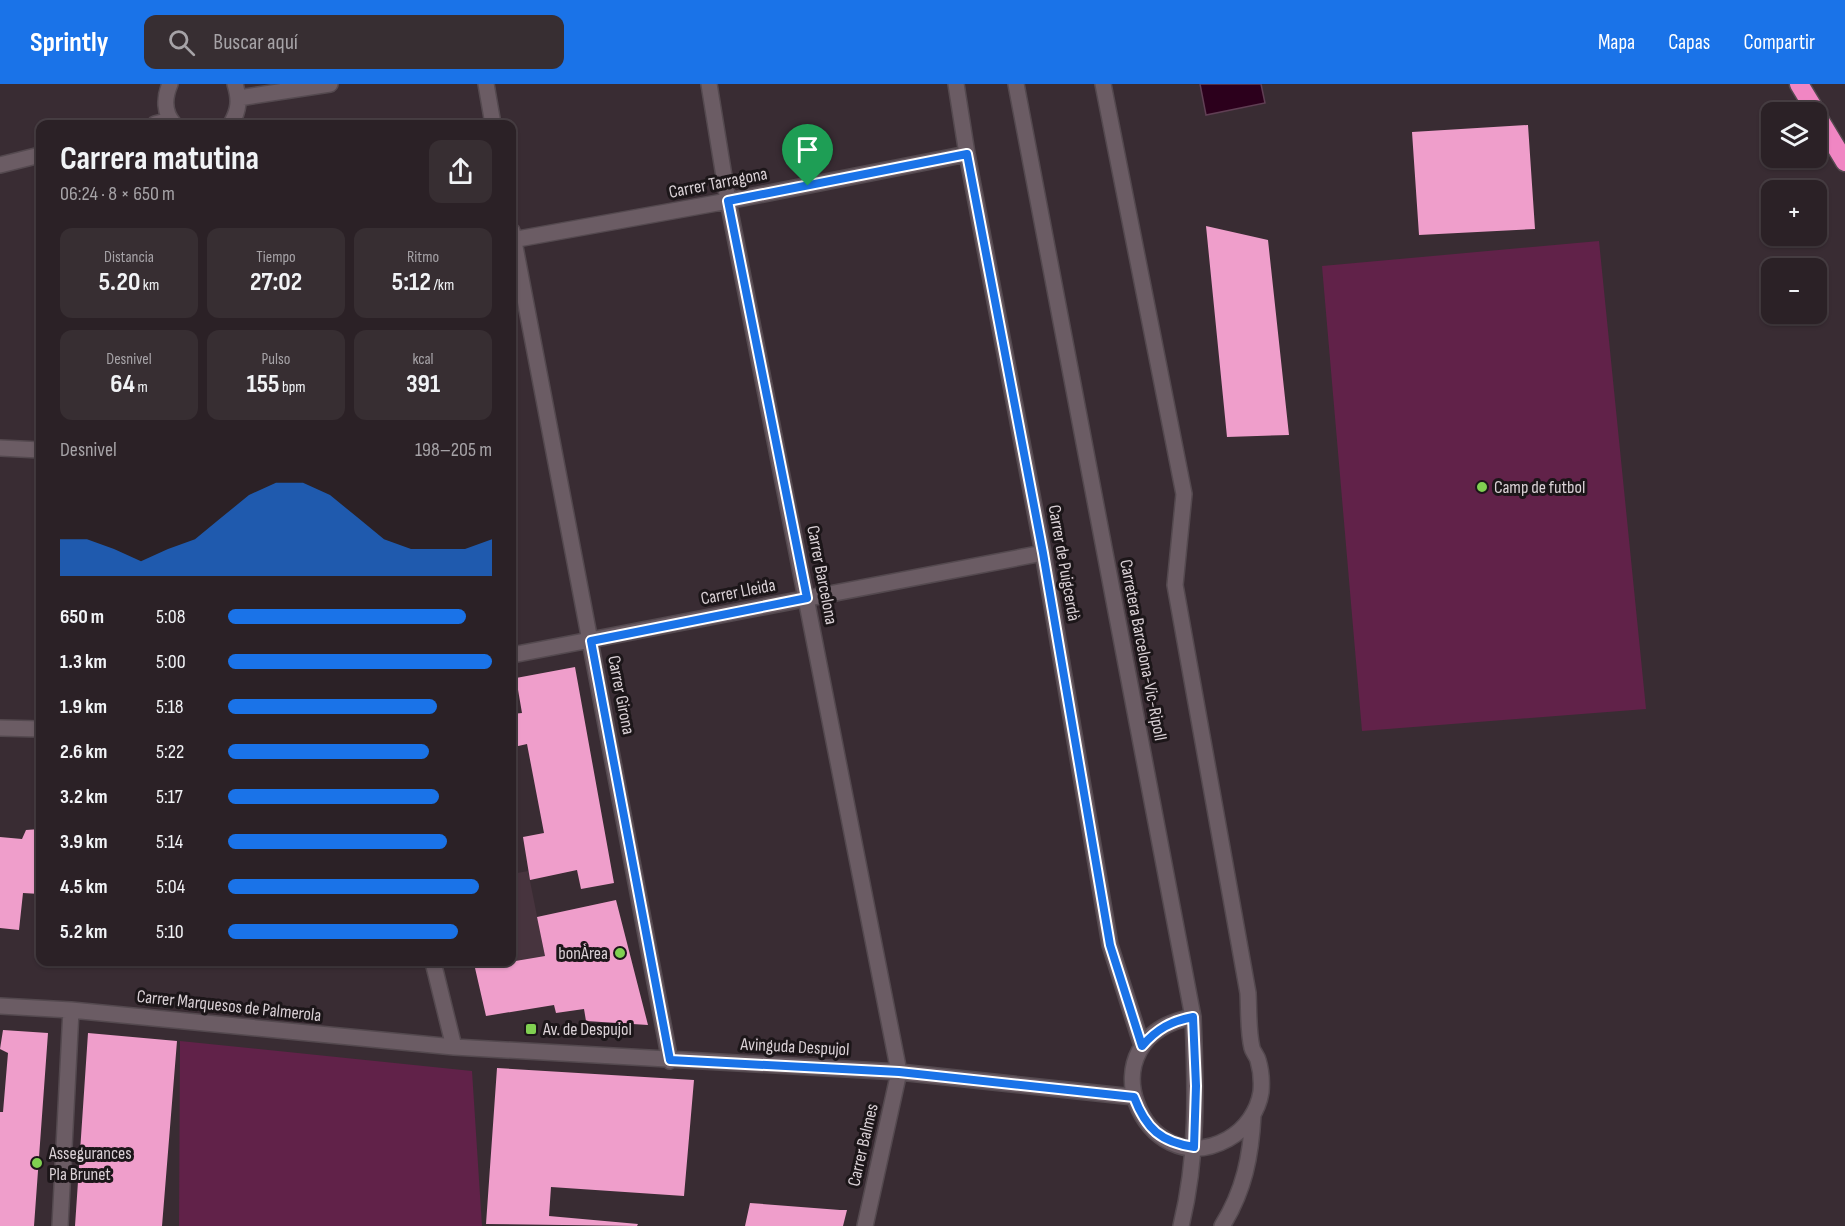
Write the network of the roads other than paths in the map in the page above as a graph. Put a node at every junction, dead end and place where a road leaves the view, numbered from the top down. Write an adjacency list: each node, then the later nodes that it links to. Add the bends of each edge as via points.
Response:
1 (170, 84): 11 (street, via 165,107)
2 (330, 84): 9 (street)
3 (486, 84): 13 (street)
4 (709, 84): 19 (street, Carrer Barcelona)
5 (956, 84): 15 (street, Carrer de Puigcerdà)
6 (1016, 84): 33 (street, Carretera Barcelona-Vic-Ripoll)
7 (1103, 84): 39 (street, via 1184,494 1175,585 1248,993 1252,1048 1262,1082)
8 (1798, 84): 10 (highway)
9 (237, 91): 12 (street)
10 (1809, 102)
11 (171, 120)
12 (233, 120)
13 (492, 120)
14 (1827, 132): 17 (highway)
15 (967, 154): 19 (street, Carrer Tarragona); 24 (street, Carrer de Puigcerdà)
16 (36, 156): 18 (street)
17 (1845, 162)
18 (0, 165)
19 (728, 201): 20 (street, Carrer Tarragona); 25 (street, Carrer Barcelona)
20 (516, 236)
21 (516, 257): 26 (street, Carrer Girona)
22 (0, 448): 23 (street)
23 (36, 450)
24 (1043, 553): 25 (street, Carrer Lleida); 34 (street, Carrer de Puigcerdà, via 1110,945)
25 (807, 598): 26 (street, Carrer Lleida); 37 (street, Carrer Barcelona)
26 (591, 641): 27 (street, Carrer Lleida); 36 (street, Carrer Girona)
27 (516, 654)
28 (0, 728): 29 (street)
29 (36, 729)
30 (434, 966): 35 (street)
31 (0, 1006): 32 (street, Carrer Marquesos de Palmerola)
32 (71, 1010): 35 (street, Carrer Marquesos de Palmerola); 42 (street)
33 (1193, 1017): 34 (street, via 1164,1026); 40 (street, Carretera Barcelona-Vic-Ripoll)
34 (1142, 1046): 38 (street, via 1132,1080)
35 (454, 1047): 36 (street, Avinguda Despujol)
36 (670, 1060): 37 (street, Avinguda Despujol)
37 (899, 1072): 38 (street, Avinguda Despujol); 43 (street, Carrer Balmes)
38 (1134, 1097): 40 (street, via 1149,1127 1178,1144)
39 (1253, 1115): 40 (street, via 1222,1142); 41 (street, via 1251,1148 1241,1189)
40 (1194, 1147): 44 (street, Carretera Barcelona-Vic-Ripoll)
41 (1226, 1224)
42 (60, 1226)
43 (865, 1226)
44 (1181, 1226)

